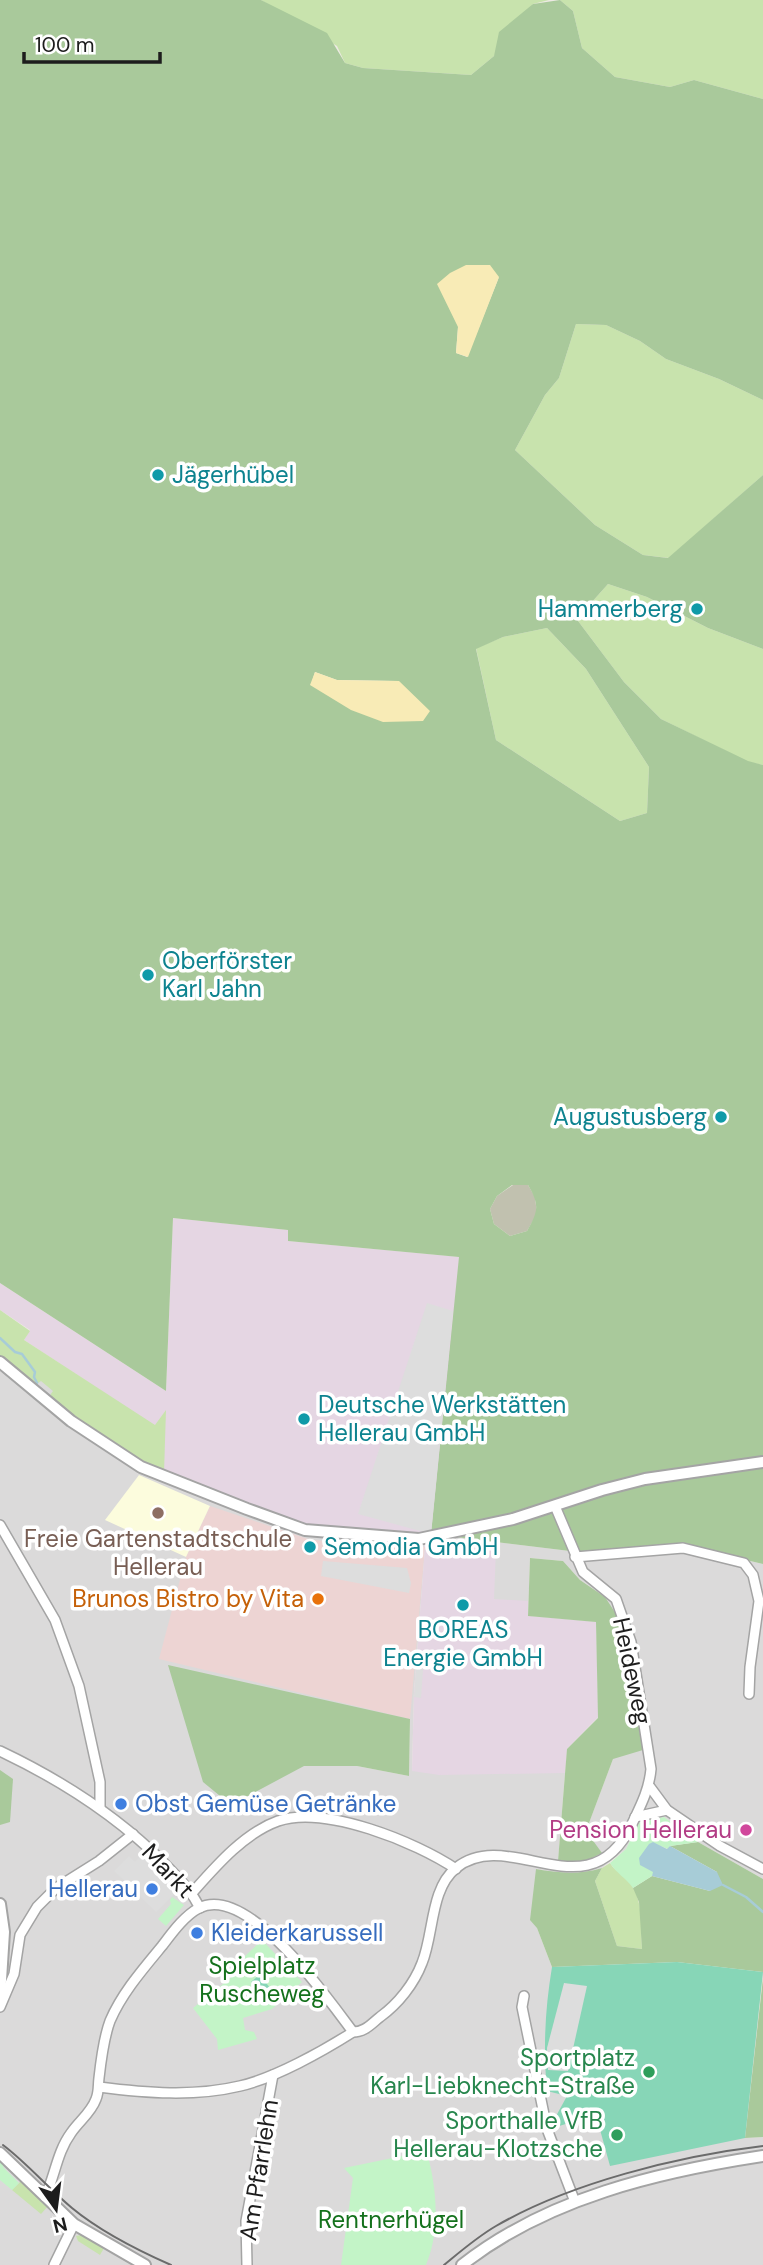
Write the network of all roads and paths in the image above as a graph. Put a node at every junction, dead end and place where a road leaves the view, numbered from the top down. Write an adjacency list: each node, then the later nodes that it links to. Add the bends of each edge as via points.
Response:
1 (0, 1362): 3 (street, via 71,1421 141,1467 305,1530 419,1539)
2 (763, 1462): 3 (street, via 645,1479)
3 (555, 1506): 5 (street, Heideweg)
4 (0, 1525): 9 (street, via 55,1620 79,1686 100,1782)
5 (575, 1557): 6 (street, via 683,1548 744,1563 753,1575 759,1601); 8 (street, Heideweg, via 583,1572 616,1599 631,1642 651,1769)
6 (749, 1694)
7 (0, 1751): 9 (street, Markt)
8 (649, 1787): 10 (street); 11 (street)
9 (100, 1808): 12 (street, Markt)
10 (667, 1810): 11 (street); 14 (street)
11 (635, 1818): 13 (street, via 622,1843 605,1858 584,1867 490,1855)
12 (133, 1834): 15 (street, Markt); 20 (street, via 56,1888 37,1907 20,1934 14,1974)
13 (456, 1869): 15 (street, via 379,1832 298,1818 271,1824 244,1841); 21 (street, via 442,1888 423,1962 406,1992)
14 (763, 1869)
15 (192, 1893): 17 (street, Markt)
16 (0, 1904): 18 (street, via 4,1932)
17 (200, 1908): 21 (street, via 228,1907 267,1930); 23 (street, Markt, via 185,1919 124,1994 110,2022)
18 (0, 1996)
19 (524, 1996): 27 (street, via 522,2007 547,2129)
20 (0, 2007)
21 (357, 2032): 22 (street)
22 (273, 2075): 23 (street, via 243,2086 192,2093); 31 (street, Am Pfarrlehn, via 246,2221)
23 (99, 2087): 26 (street, Markt, via 95,2103 60,2154)
24 (0, 2153): 26 (street)
25 (763, 2156): 27 (street, via 641,2181)
26 (46, 2197): 28 (street)
27 (575, 2202): 32 (street, via 507,2233)
28 (74, 2224): 29 (street); 30 (street)
29 (54, 2265)
30 (145, 2265)
31 (247, 2265)
32 (462, 2265)

